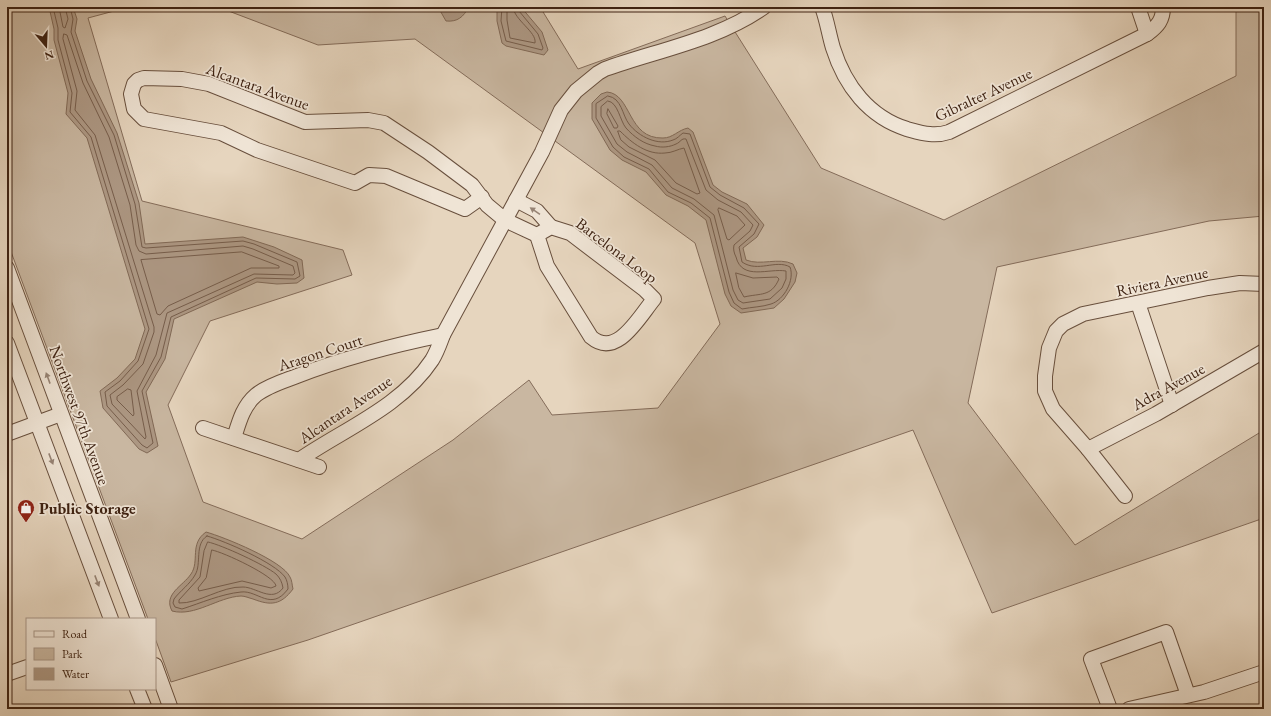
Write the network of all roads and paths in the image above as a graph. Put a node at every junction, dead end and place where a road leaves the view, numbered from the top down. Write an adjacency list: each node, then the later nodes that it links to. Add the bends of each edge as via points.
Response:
1 (764, 7): 7 (street, Alcantara Avenue, via 723,30 598,72 576,91 561,110)
2 (822, 7): 5 (street, Gibralter Avenue, via 836,58 861,100 882,118 904,128 930,135 949,132)
3 (1138, 7): 5 (street)
4 (1163, 7): 5 (street, Gibralter Avenue, via 1160,22)
5 (1147, 34)
6 (482, 197): 6 (street, Alcantara Avenue, via 472,185 384,123 368,120 305,122 198,81 144,78 134,84 131,94 134,109 138,115 151,121 221,133 257,150 355,183 369,175 386,176 466,209); 8 (street, Alcantara Avenue, via 487,205)
7 (516, 200): 8 (street, Alcantara Avenue); 9 (street, Barcelona Loop, one-way to 7, via 537,212)
8 (505, 220): 10 (street); 14 (street, Alcantara Avenue)
9 (551, 226): 10 (street, Barcelona Loop); 10 (street, Barcelona Loop, via 570,234 654,299 623,337 613,344 598,342 591,337 547,266)
10 (538, 235)
11 (7, 268): 18 (street, Northwest 97th Avenue, one-way to 11)
12 (1264, 284): 13 (street, Riviera Avenue, via 1225,285)
13 (1138, 303): 17 (street); 23 (street, Riviera Avenue, via 1068,320 1056,331 1049,348 1045,391 1053,409)
14 (443, 335): 22 (street, Aragon Court, via 332,363 274,386 257,395 248,404); 24 (street, Alcantara Avenue, via 424,371 396,398)
15 (7, 343): 19 (street)
16 (1264, 351): 17 (street, Adra Avenue)
17 (1172, 404): 23 (street, Adra Avenue)
18 (61, 414): 19 (street); 28 (street, Northwest 97th Avenue)
19 (37, 423): 21 (street); 27 (street, one-way to 27)
20 (203, 428): 22 (street)
21 (7, 434)
22 (234, 438): 24 (street)
23 (1088, 449): 26 (street)
24 (299, 460): 25 (street)
25 (319, 467)
26 (1125, 496)
27 (111, 618)
28 (138, 618)
29 (26, 667): 32 (street)
30 (156, 669): 37 (street)
31 (1264, 672): 34 (street)
32 (7, 674)
33 (137, 690): 36 (street)
34 (1188, 695): 35 (street); 38 (street, via 1166,632 1092,659)
35 (1141, 707)
36 (145, 709)
37 (171, 709)
38 (1110, 709)

